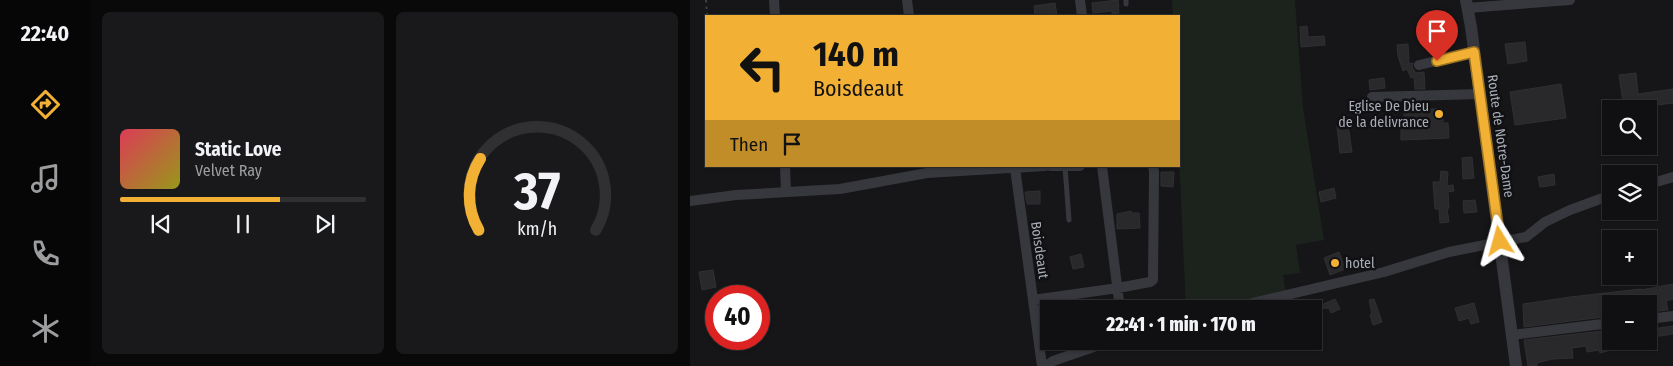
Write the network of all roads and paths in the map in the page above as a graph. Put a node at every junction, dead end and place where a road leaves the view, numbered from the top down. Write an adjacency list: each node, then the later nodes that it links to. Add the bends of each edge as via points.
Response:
1 (706, 0): 7 (path)
2 (774, 0): 8 (street)
3 (907, 0): 9 (street)
4 (1080, 0): 10 (street)
5 (1570, 0): 6 (street)
6 (1466, 4): 11 (street, Route de Notre-Dame)
7 (708, 15)
8 (775, 15)
9 (909, 15)
10 (1082, 15)
11 (1474, 52): 12 (street); 13 (street, Route de Notre-Dame)
12 (1419, 65)
13 (1480, 94): 14 (street); 28 (street, Route de Notre-Dame)
14 (1372, 97)
15 (785, 167): 24 (street)
16 (1030, 167): 20 (street)
17 (1065, 167): 27 (lane)
18 (1102, 167): 29 (street)
19 (1153, 167): 29 (street, via 1153,280)
20 (1015, 168): 21 (street); 30 (street, Boisdeaut)
21 (927, 170): 24 (street, via 840,189)
22 (1673, 177): 23 (street)
23 (1657, 182)
24 (786, 192): 26 (street)
25 (1602, 198): 28 (street, via 1544,222 1526,237)
26 (690, 200)
27 (1069, 220)
28 (1493, 242): 32 (street); 36 (street, Route de Notre-Dame)
29 (1118, 288): 30 (street); 31 (street)
30 (1033, 300): 38 (street, Boisdeaut)
31 (1119, 300)
32 (1264, 300)
33 (1673, 316): 34 (street)
34 (1657, 318)
35 (1602, 324): 36 (street)
36 (1512, 335): 39 (street, Route de Notre-Dame)
37 (1085, 350): 38 (street)
38 (1044, 366)
39 (1516, 366)

